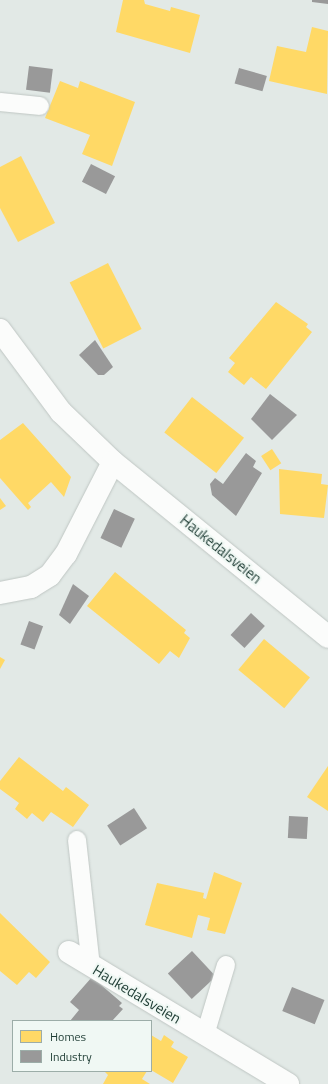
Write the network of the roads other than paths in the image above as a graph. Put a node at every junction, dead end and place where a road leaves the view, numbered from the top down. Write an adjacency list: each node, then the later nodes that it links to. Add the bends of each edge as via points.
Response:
1 (0, 102): 2 (lane)
2 (40, 106)
3 (0, 330): 4 (street, Haukedalsveien, via 62,412)
4 (113, 462): 5 (street, via 66,554 50,576 32,587); 6 (street, Haukedalsveien)
5 (0, 593)
6 (328, 637)
7 (77, 840): 10 (lane)
8 (69, 952): 10 (street, Haukedalsveien)
9 (226, 965): 11 (lane)
10 (91, 966): 11 (street, Haukedalsveien)
11 (205, 1035): 12 (street, Haukedalsveien)
12 (288, 1084)

